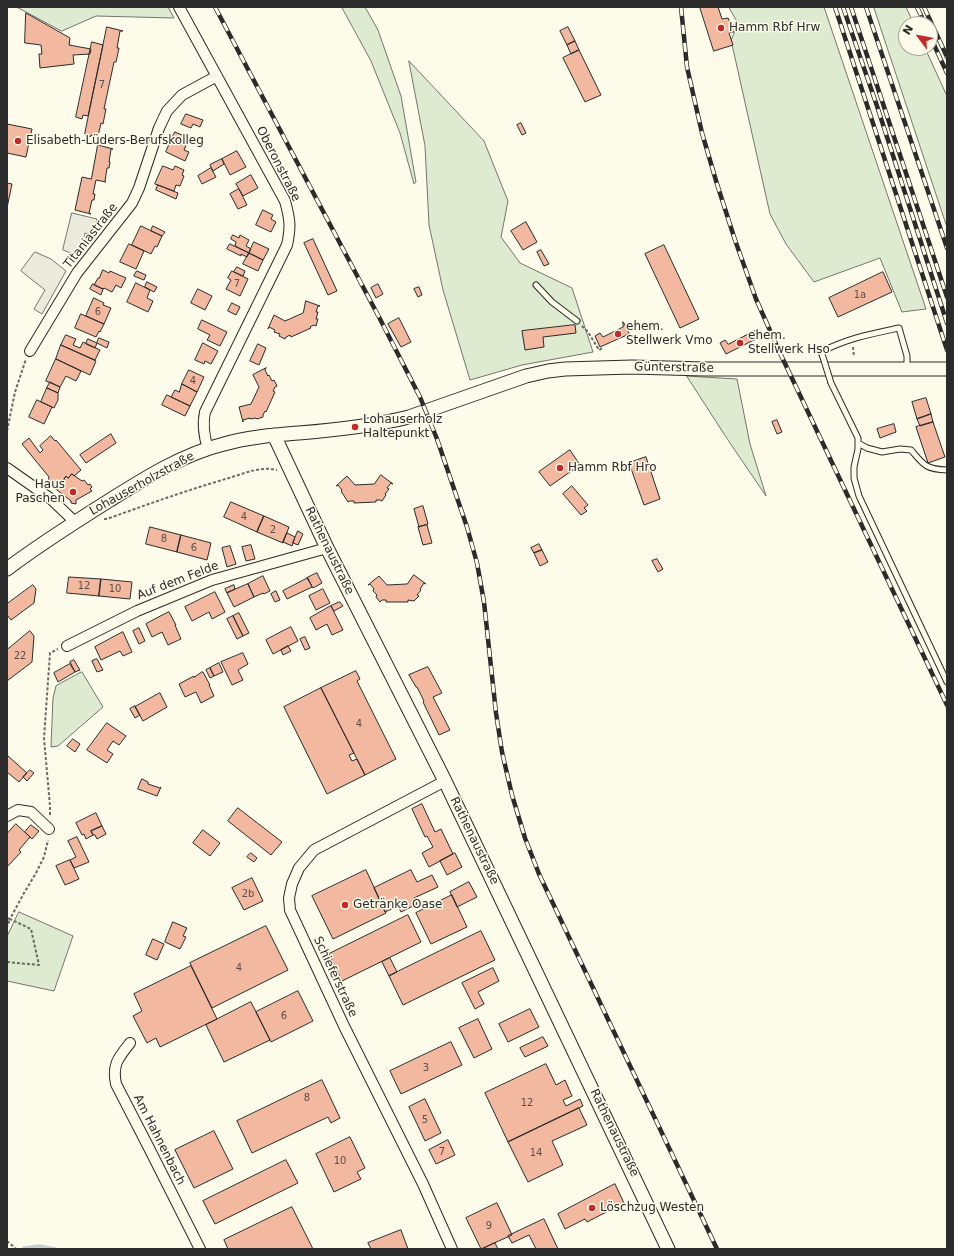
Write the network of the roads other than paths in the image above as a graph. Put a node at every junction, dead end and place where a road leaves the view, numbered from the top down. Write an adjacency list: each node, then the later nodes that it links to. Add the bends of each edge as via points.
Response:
1 (179, 7): 2 (street, Oberonstraße)
2 (217, 76): 5 (street, Titaniastraße, via 182,95 167,111 132,203 77,273); 11 (street, Oberonstraße, via 285,201 290,219 287,245 205,412 203,431)
3 (536, 285): 4 (lane, via 552,302)
4 (577, 321)
5 (30, 351)
6 (907, 369): 7 (street, Günterstraße); 8 (street, Günterstraße, via 565,369 526,376); 10 (lane, bridge, via 907,356 899,328 853,338 823,351 831,383 858,438)
7 (947, 369)
8 (409, 417): 9 (street, Lohauserholzstraße, via 323,431)
9 (274, 435): 11 (street, Lohauserholzstraße, via 231,442); 15 (street, Rathenaustraße)
10 (858, 443): 13 (lane, via 882,452 911,450 925,466 934,470); 18 (lane, via 854,478 860,496)
11 (208, 449): 14 (street, Lohauserholzstraße, via 169,466)
12 (7, 468): 14 (street, via 51,499)
13 (947, 470)
14 (74, 522): 16 (street, Lohauserholzstraße)
15 (327, 548): 17 (street, Auf dem Felde, via 212,580 136,611); 19 (street, Rathenaustraße)
16 (7, 568)
17 (67, 646)
18 (947, 682)
19 (444, 780): 24 (street, Schieferstraße, via 314,850 298,868 289,898 290,910 297,927 423,1184); 25 (street, Rathenaustraße)
20 (7, 816): 21 (street, via 18,810 31,812)
21 (49, 829)
22 (130, 1043): 23 (street, Am Hahnenbach, via 114,1066 116,1084)
23 (200, 1249)
24 (452, 1249)
25 (668, 1249)

